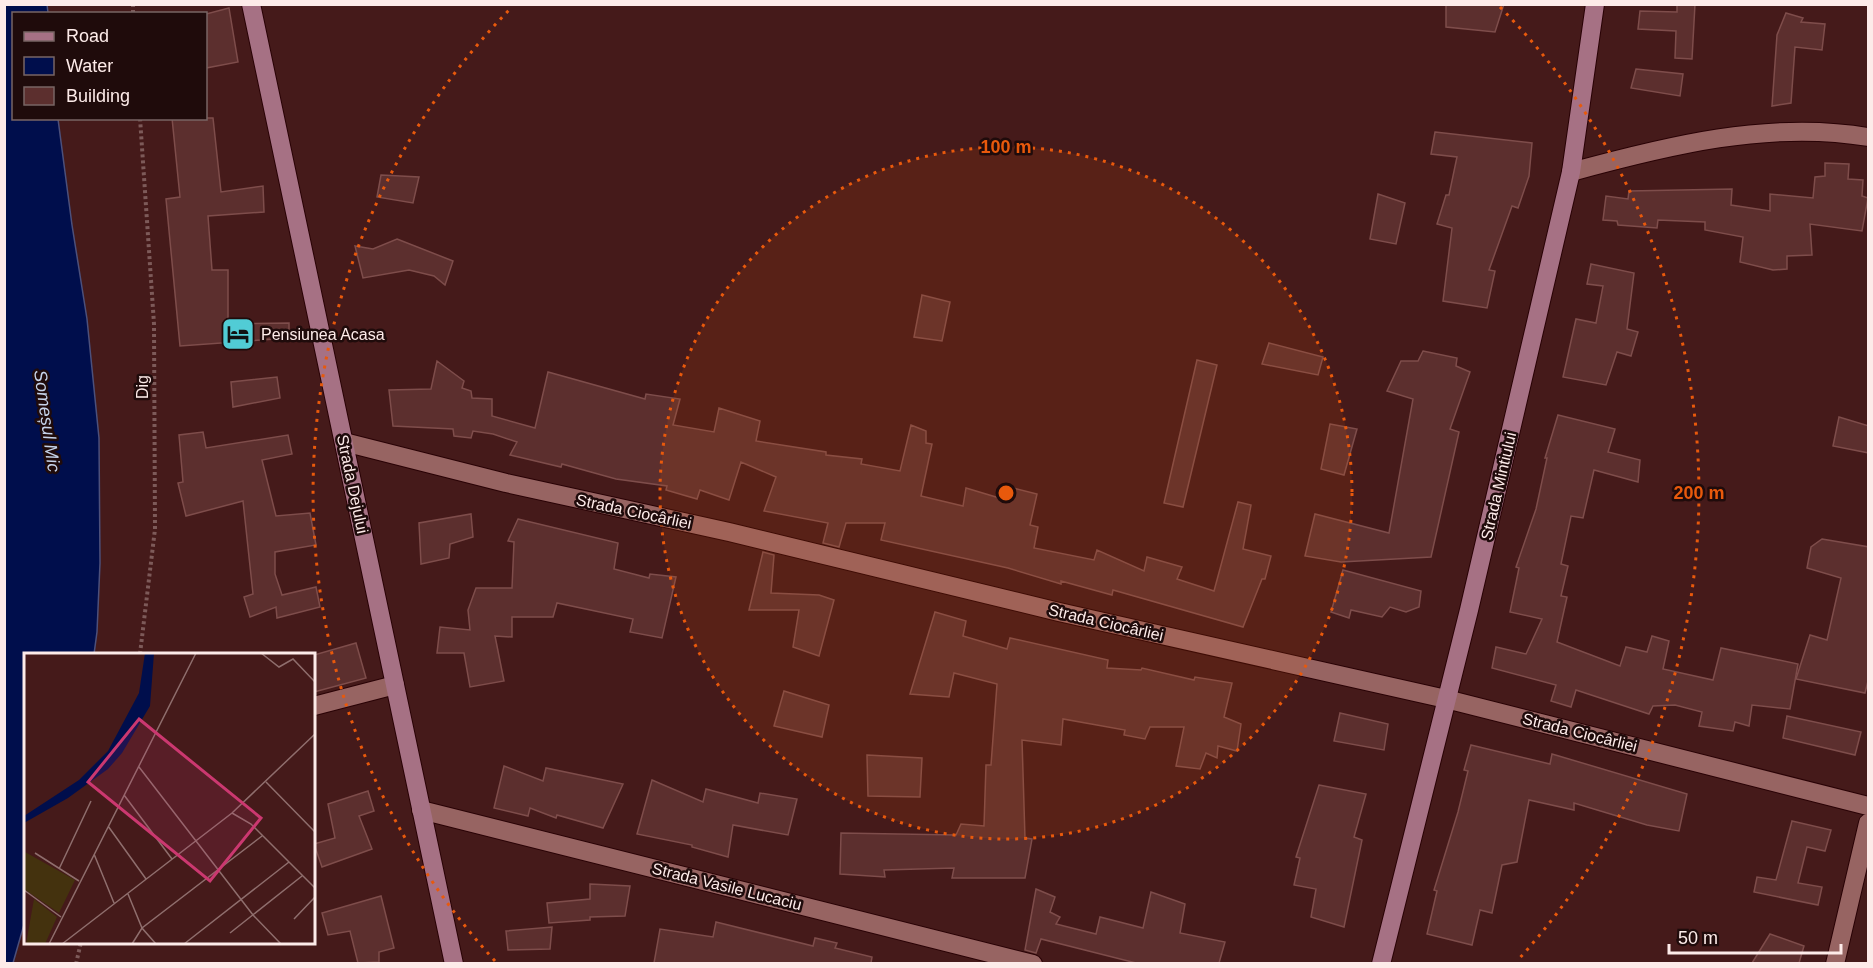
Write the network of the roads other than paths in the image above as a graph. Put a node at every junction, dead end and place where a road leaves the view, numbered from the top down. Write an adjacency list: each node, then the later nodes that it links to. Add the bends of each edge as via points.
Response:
1 (251, 4): 5 (main road, Strada Dejului)
2 (1595, 4): 4 (main road, Strada Mintiului)
3 (1869, 137): 4 (street, via 1801,132 1735,137 1636,154)
4 (1571, 172): 7 (main road, Strada Mintiului)
5 (344, 442): 6 (main road, Strada Dejului); 7 (street, Strada Ciocârliei, via 1071,615)
6 (395, 685): 8 (street); 10 (main road, Strada Dejului)
7 (1446, 699): 9 (street, Strada Ciocârliei); 14 (main road, Strada Mintiului)
8 (315, 706)
9 (1869, 806)
10 (421, 810): 12 (main road, Strada Dejului); 13 (street, Strada Vasile Lucaciu)
11 (1869, 823): 15 (street)
12 (454, 963)
13 (1033, 963)
14 (1381, 963)
15 (1835, 963)

